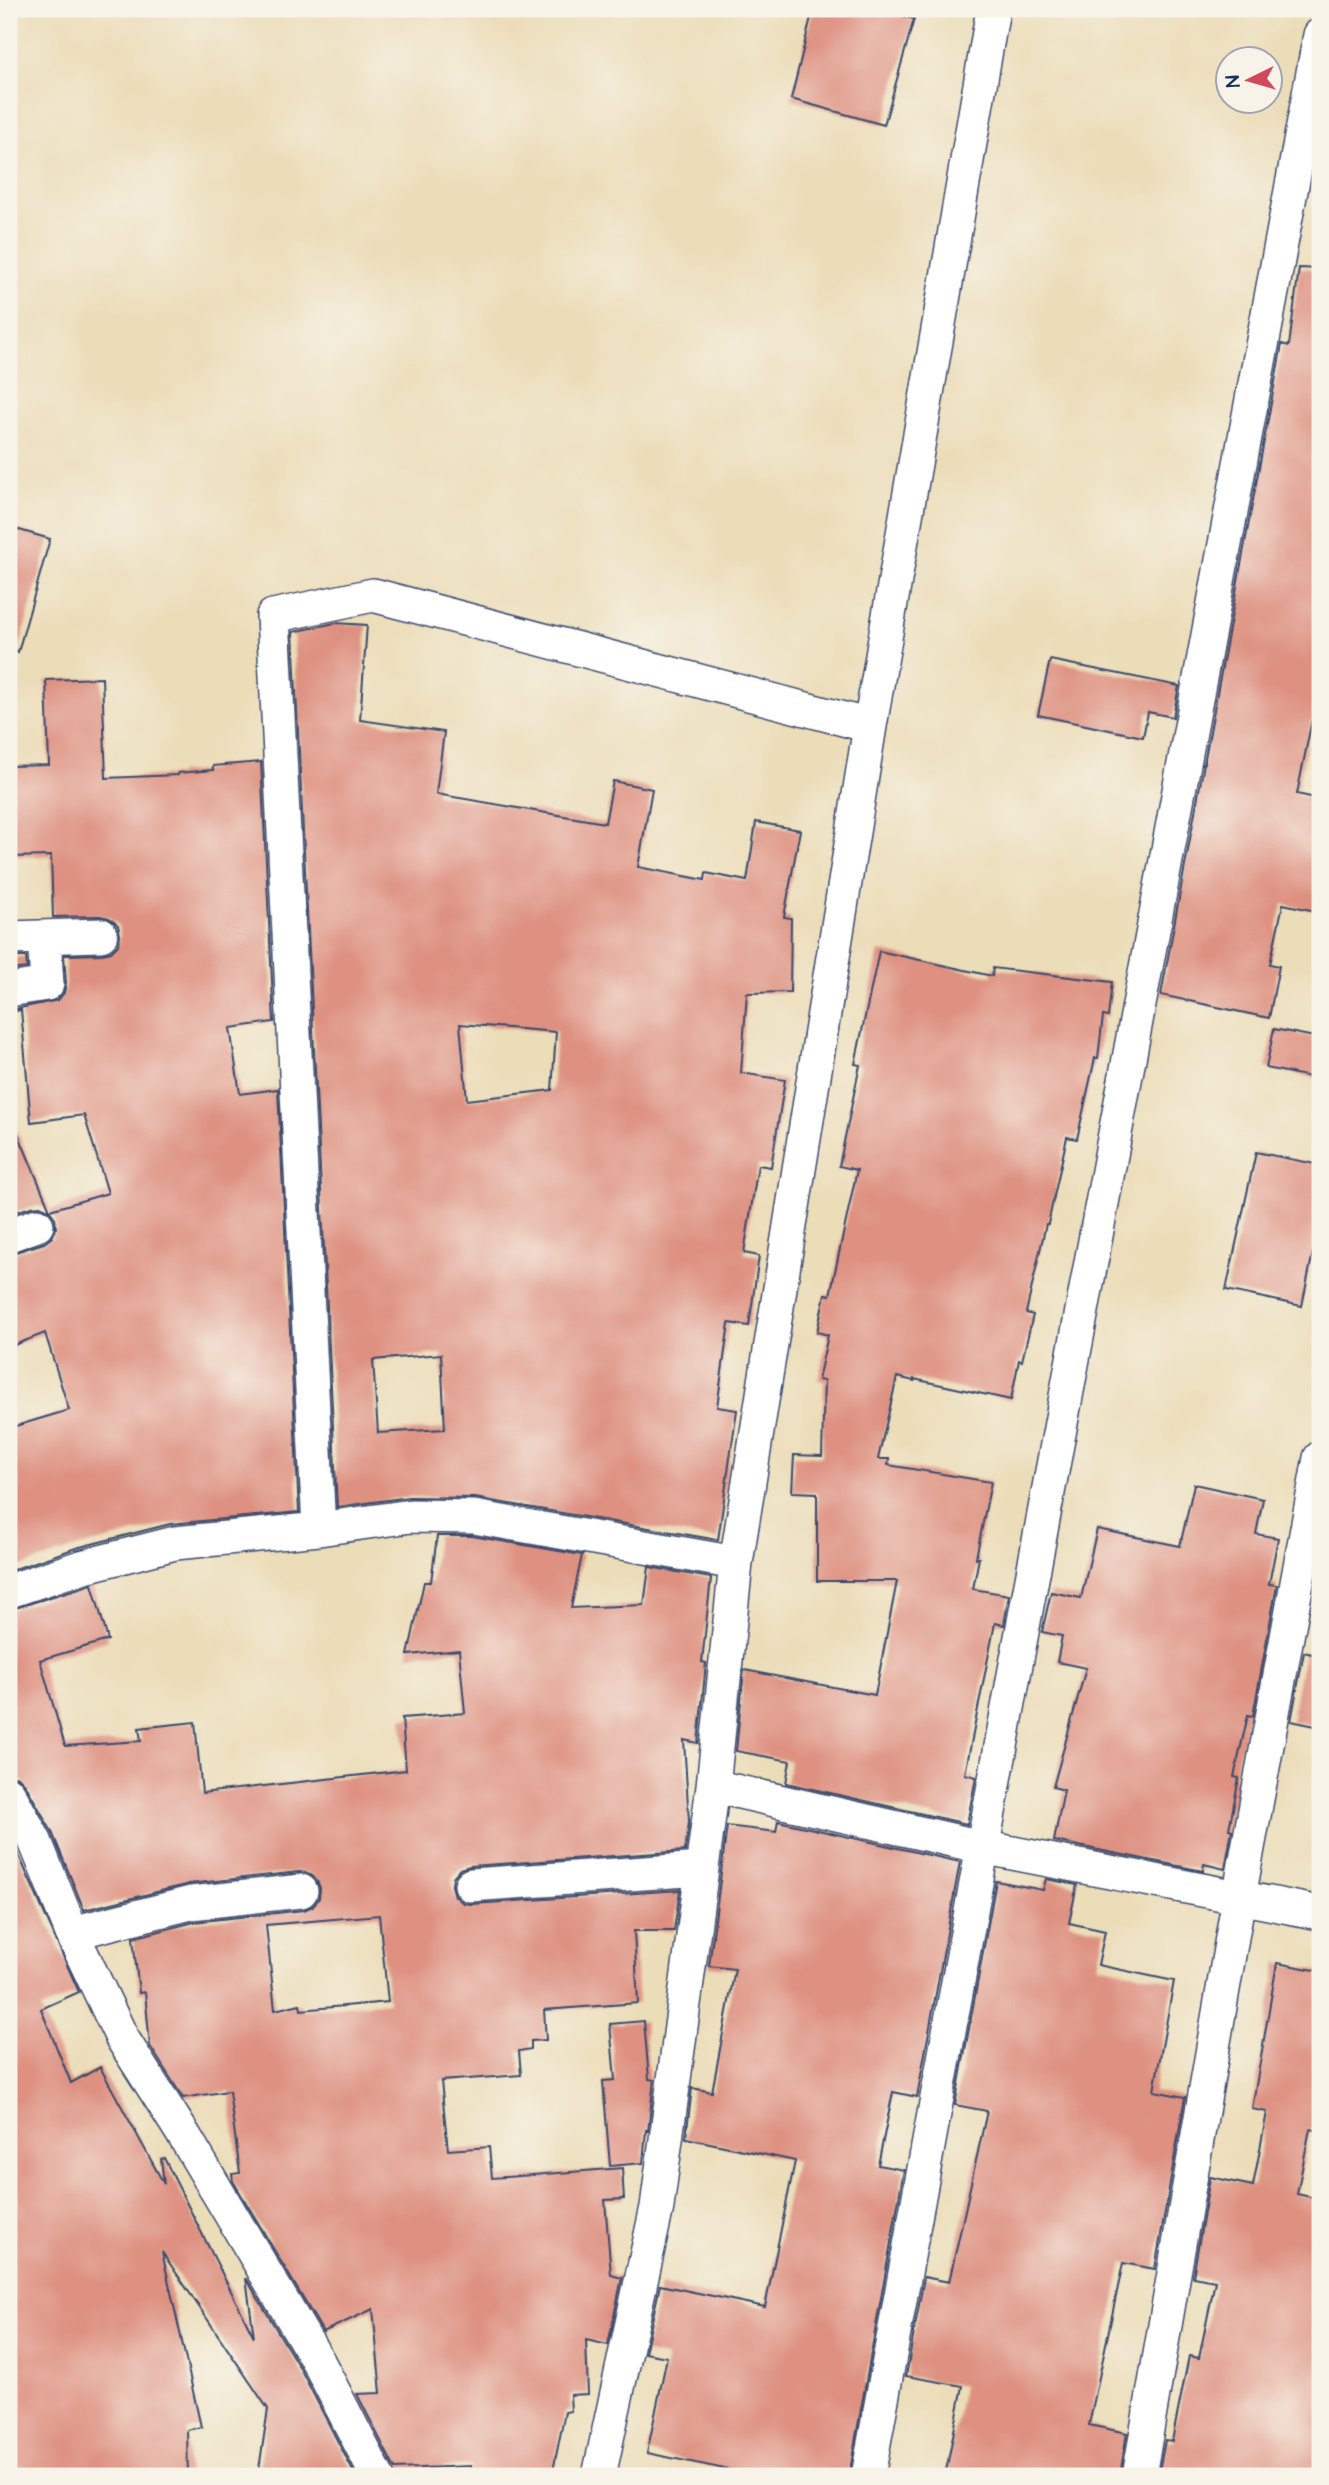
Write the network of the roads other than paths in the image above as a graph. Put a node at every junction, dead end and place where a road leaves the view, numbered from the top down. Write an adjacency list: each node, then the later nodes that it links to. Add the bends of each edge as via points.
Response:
1 (993, 9): 3 (street)
2 (1320, 35): 14 (street)
3 (870, 726): 9 (street, via 373,595 272,616); 10 (street)
4 (101, 935): 5 (street)
5 (44, 937): 6 (street); 7 (street, via 47,985)
6 (9, 938)
7 (9, 990)
8 (1320, 1458): 18 (street)
9 (319, 1529): 10 (street, via 411,1516 474,1517); 11 (street, via 175,1543)
10 (736, 1563): 12 (street)
11 (9, 1591)
12 (713, 1786): 14 (street); 15 (street)
13 (9, 1794): 20 (street, via 35,1841)
14 (982, 1847): 18 (street); 23 (street)
15 (702, 1869): 16 (street); 22 (street, via 657,2207)
16 (471, 1885)
17 (301, 1891): 20 (street, via 191,1903)
18 (1239, 1897): 19 (street); 24 (street)
19 (1320, 1913)
20 (72, 1933): 21 (street, via 122,2038 319,2363)
21 (377, 2476)
22 (599, 2476)
23 (867, 2476)
24 (1139, 2476)

